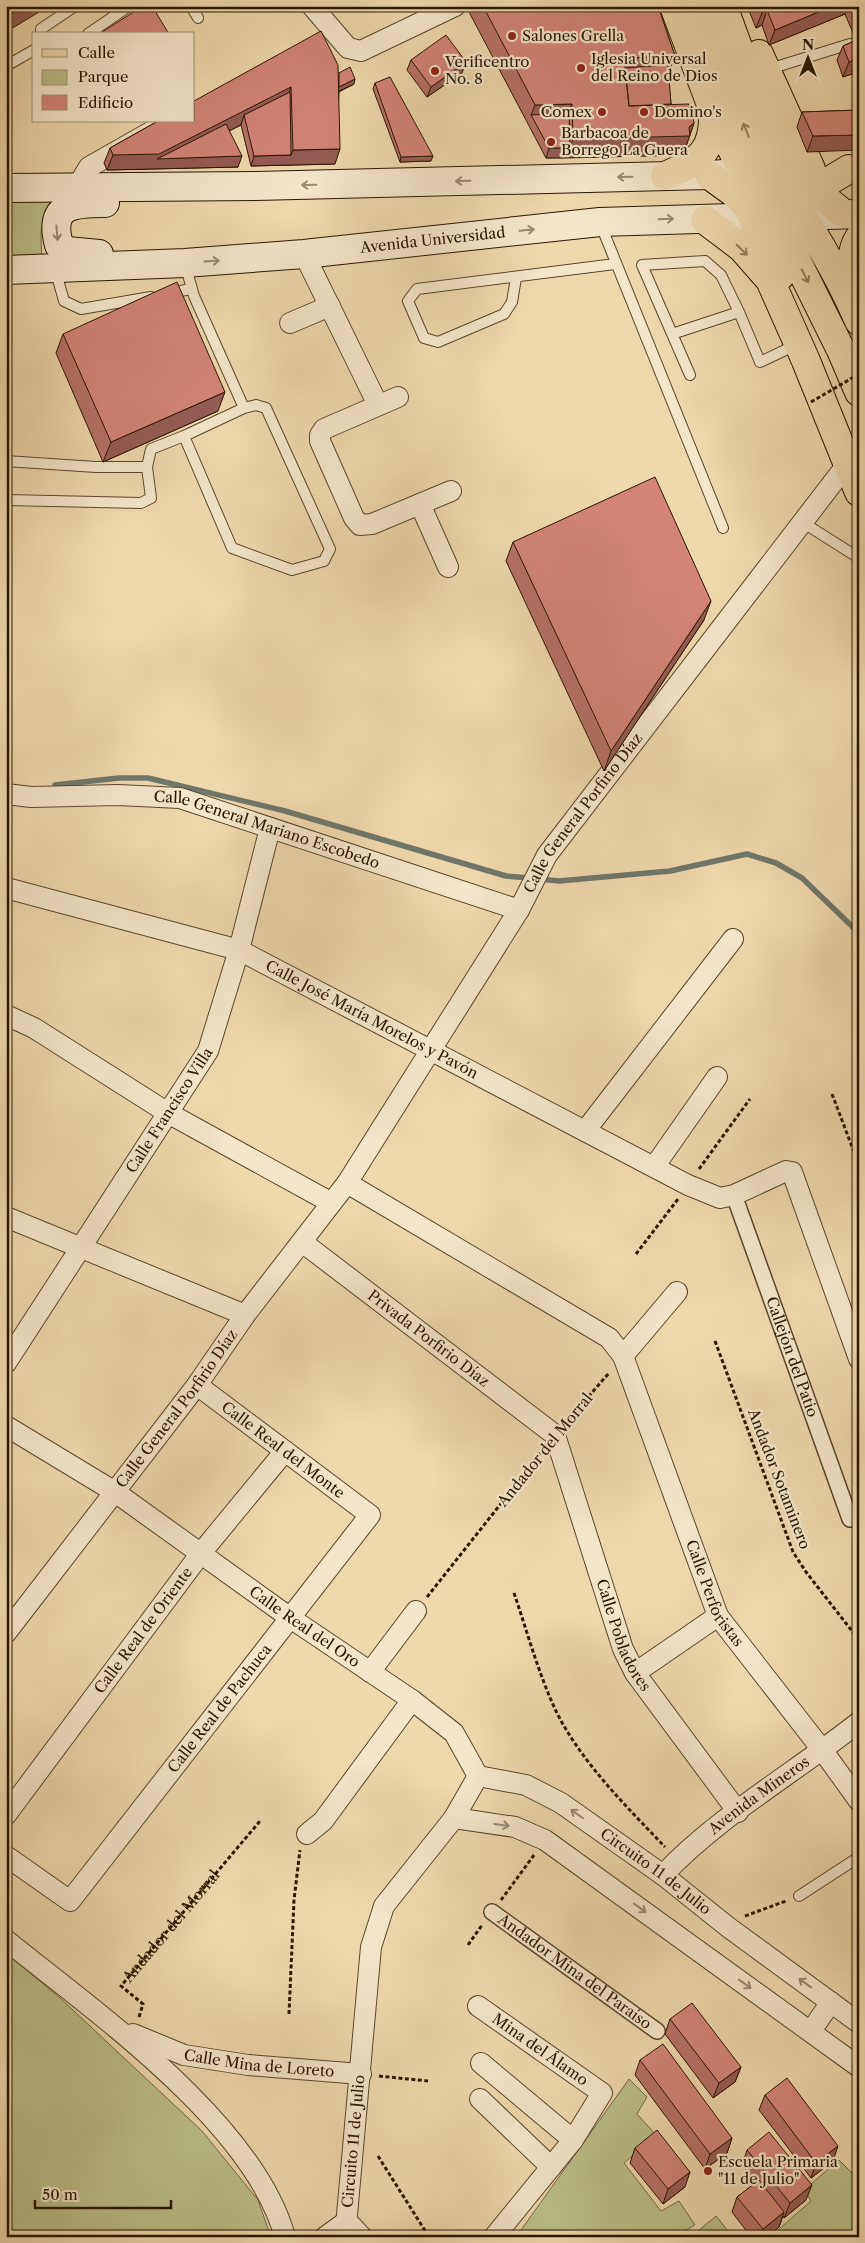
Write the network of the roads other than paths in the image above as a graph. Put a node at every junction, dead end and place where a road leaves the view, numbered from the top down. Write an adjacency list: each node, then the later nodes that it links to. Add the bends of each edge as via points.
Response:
1 (75, 6): 12 (lane)
2 (129, 6): 13 (lane)
3 (191, 6): 10 (lane)
4 (312, 6): 11 (street)
5 (455, 6): 11 (street, via 361,50 348,48)
6 (674, 6): 19 (main road)
7 (695, 6): 27 (main road, one-way to 7, via 756,155)
8 (723, 6): 18 (main road)
9 (739, 6): 18 (main road)
10 (198, 18)
11 (333, 30): 14 (street)
12 (41, 32)
13 (91, 32)
14 (315, 40)
15 (850, 44): 18 (lane)
16 (32, 51): 17 (lane)
17 (6, 66)
18 (758, 74): 27 (main road, via 784,159)
19 (713, 110): 23 (main road, via 714,128 706,150 698,160); 27 (main road, via 737,160)
20 (168, 122): 26 (street, via 89,167)
21 (854, 168): 27 (main road); 29 (main road, via 839,179 836,187)
22 (703, 175): 23 (main road); 27 (main road, via 734,193); 28 (main road, via 711,200)
23 (665, 176): 24 (main road, one-way to 24)
24 (256, 186): 26 (main road); 35 (main road, one-way to 35, via 222,200 83,203 64,208 57,216 55,233 58,245 67,251 143,256)
25 (6, 188): 26 (main road)
26 (77, 188)
27 (779, 193): 28 (main road); 29 (main road); 39 (main road, via 850,301); 44 (main road, one-way to 44); 49 (main road, via 755,230 823,360)
28 (704, 220): 30 (main road, Avenida Universidad, one-way to 28); 42 (main road, one-way to 42, via 742,248 770,280)
29 (853, 220): 39 (main road, via 852,268)
30 (600, 222): 31 (main road, Avenida Universidad, one-way to 30); 32 (lane)
31 (304, 254): 35 (main road, Avenida Universidad, one-way to 31); 37 (street)
32 (615, 264): 36 (lane); 57 (lane)
33 (54, 268): 34 (main road, Avenida Universidad); 35 (main road, Avenida Universidad); 35 (lane, via 64,301 81,309)
34 (6, 270)
35 (188, 276): 47 (lane)
36 (516, 278): 36 (lane, via 417,289 408,302 424,338 438,342 504,314 512,302)
37 (330, 306): 40 (street); 46 (street)
38 (738, 312): 41 (lane); 41 (lane, via 721,274 705,261 642,265); 42 (lane, via 760,362)
39 (858, 320)
40 (290, 323)
41 (672, 334): 43 (lane)
42 (798, 344): 49 (main road)
43 (690, 375)
44 (859, 392)
45 (398, 397): 46 (street)
46 (378, 406): 55 (street, via 324,429 320,441 360,525 372,524)
47 (244, 408): 48 (lane); 48 (lane, via 256,405 266,408 330,549 324,561 292,570 232,548)
48 (184, 436): 51 (lane, via 150,449)
49 (853, 456): 53 (main road); 56 (street, Calle General Porfirio Díaz)
50 (6, 461): 51 (lane)
51 (147, 467): 54 (lane, via 150,498 141,503)
52 (451, 491): 55 (street)
53 (859, 492)
54 (6, 500)
55 (420, 504): 59 (street)
56 (802, 522): 58 (lane); 63 (street, Calle General Porfirio Díaz, via 547,855)
57 (723, 528)
58 (859, 558)
59 (448, 567)
60 (6, 794): 61 (street, Calle General Mariano Escobedo, via 180,798)
61 (270, 828): 63 (street, Calle General Mariano Escobedo); 65 (street, Calle Francisco Villa)
62 (6, 888): 65 (street, Calle José María Morelos y Pavón)
63 (522, 904): 67 (street, Calle General Porfirio Díaz)
64 (733, 939): 70 (street)
65 (239, 950): 67 (street, Calle José María Morelos y Pavón); 69 (street, Calle Francisco Villa, via 208,1052)
66 (6, 1015): 69 (street, via 34,1028)
67 (430, 1048): 70 (street, Calle José María Morelos y Pavón); 72 (street, Calle General Porfirio Díaz)
68 (716, 1077): 71 (street)
69 (168, 1113): 74 (street); 77 (street, Calle Francisco Villa)
70 (585, 1131): 71 (street, Calle José María Morelos y Pavón)
71 (654, 1167): 73 (street, Calle José María Morelos y Pavón)
72 (347, 1183): 74 (street, Calle General Porfirio Díaz); 81 (street, via 609,1338)
73 (727, 1197): 79 (street, via 786,1171 792,1172); 90 (street, Callejón del Patio)
74 (330, 1202): 76 (street, Calle General Porfirio Díaz)
75 (6, 1217): 77 (street)
76 (302, 1242): 80 (street, Calle General Porfirio Díaz); 86 (street, Privada Porfirio Díaz)
77 (82, 1248): 80 (street); 83 (street, Calle Francisco Villa)
78 (677, 1292): 81 (street)
79 (851, 1311): 82 (street)
80 (245, 1315): 84 (street, Calle General Porfirio Díaz)
81 (623, 1356): 94 (street, Calle Perforistas)
82 (859, 1359)
83 (6, 1363)
84 (197, 1385): 87 (street, Calle Real del Monte); 88 (street, Calle General Porfirio Díaz)
85 (6, 1426): 88 (street, Calle Real del Oro)
86 (555, 1435): 98 (street, Calle Pobladores, via 623,1649)
87 (285, 1450): 89 (street, Calle Real del Monte); 91 (street, Calle Real de Oriente)
88 (115, 1492): 91 (street, Calle Real del Oro); 93 (street, Calle General Porfirio Díaz)
89 (370, 1515): 95 (street, Calle Real de Pachuca)
90 (855, 1518)
91 (201, 1553): 95 (street, Calle Real del Oro); 105 (street, Calle Real de Oriente)
92 (416, 1611): 97 (street)
93 (12, 1612): 96 (street, Calle General Porfirio Díaz)
94 (718, 1616): 98 (street); 101 (street, Calle Perforistas)
95 (289, 1617): 97 (street, Calle Real del Oro); 108 (street, Calle Real de Pachuca, via 70,1901)
96 (6, 1633)
97 (370, 1672): 99 (street, Calle Real del Oro)
98 (635, 1673): 104 (street, Calle Pobladores)
99 (412, 1700): 102 (street, Calle Real del Oro, via 454,1733); 107 (street, via 323,1821)
100 (859, 1722): 101 (street, Avenida Mineros)
101 (823, 1751): 103 (street, Calle Perforistas); 104 (street, Avenida Mineros)
102 (478, 1776): 106 (street, Circuito 11 de Julio); 110 (street, Circuito 11 de Julio, one-way to 102, via 562,1803 526,1785)
103 (859, 1801)
104 (738, 1812): 110 (street, Avenida Mineros)
105 (6, 1815)
106 (454, 1818): 118 (street, one-way to 118, via 515,1827 545,1840); 122 (street, Circuito 11 de Julio, via 384,1906 371,1947)
107 (307, 1834)
108 (6, 1856)
109 (859, 1857): 111 (lane)
110 (663, 1875): 114 (street, Circuito 11 de Julio, one-way to 110)
111 (799, 1896)
112 (492, 1912): 117 (street, Andador Mina del Paraíso)
113 (6, 1940): 119 (street)
114 (831, 2002): 116 (street, Circuito 11 de Julio); 118 (street)
115 (478, 2006): 124 (street, Mina del Álamo, via 602,2093)
116 (859, 2023)
117 (657, 2031)
118 (811, 2031): 121 (street)
119 (129, 2034): 122 (street, Calle Mina de Loreto, via 184,2055 248,2066); 127 (street, via 199,2104 245,2158 270,2198)
120 (481, 2063): 124 (street)
121 (859, 2067)
122 (361, 2074): 126 (street, Circuito 11 de Julio)
123 (480, 2099): 125 (street)
124 (574, 2140): 125 (street)
125 (551, 2167): 130 (street)
126 (346, 2229): 128 (street, Circuito 11 de Julio); 129 (street, Circuito 11 de Julio)
127 (285, 2237)
128 (326, 2237)
129 (362, 2237)
130 (494, 2237)

